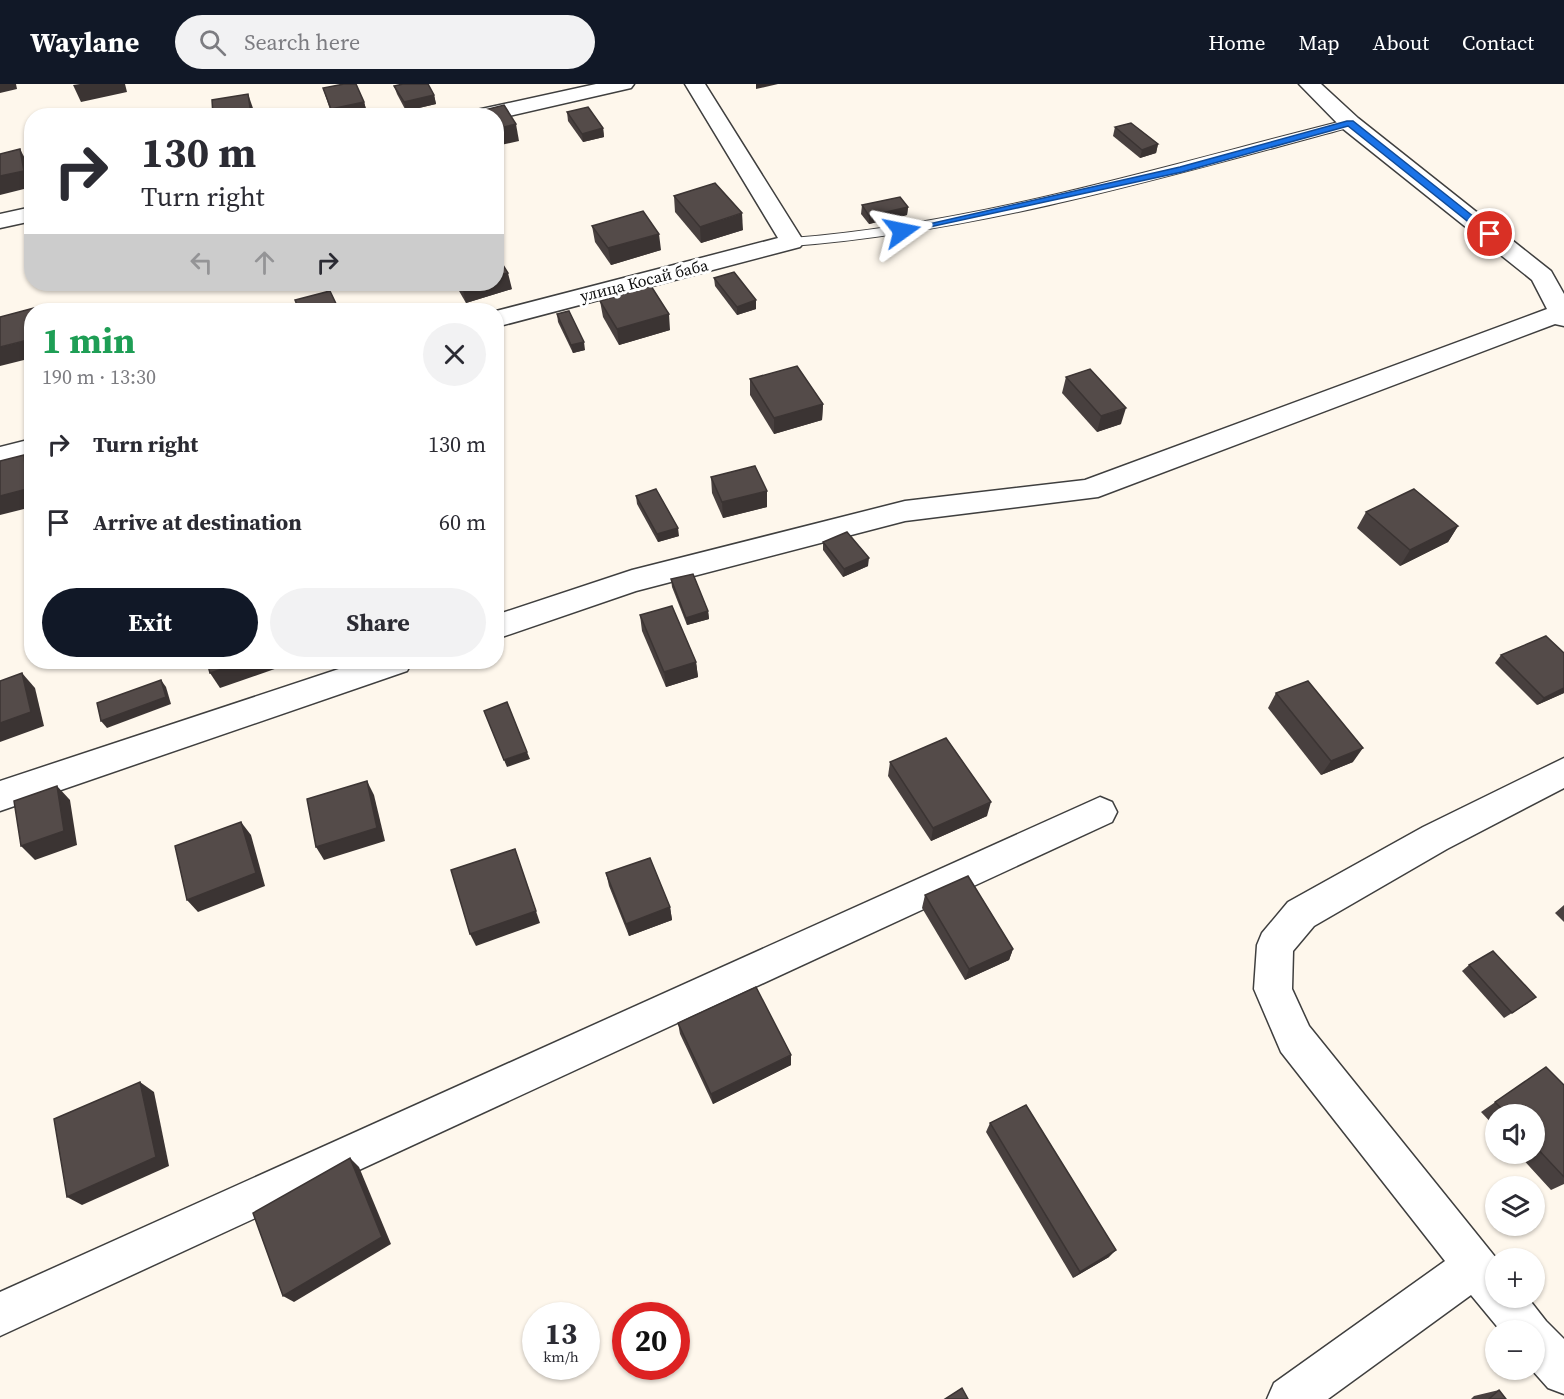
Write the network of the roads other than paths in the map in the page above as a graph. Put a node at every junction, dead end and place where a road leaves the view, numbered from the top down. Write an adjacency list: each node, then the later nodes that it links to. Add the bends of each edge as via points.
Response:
1 (624, 84): 4 (street)
2 (695, 84): 8 (street)
3 (1309, 84): 5 (street)
4 (504, 111)
5 (1350, 123): 8 (lane, via 1182,170 1085,192 902,231); 9 (street, via 1542,276)
6 (24, 216): 7 (street)
7 (0, 221)
8 (792, 242): 10 (street, улица Косай баба)
9 (1562, 316): 13 (street, via 1088,490 905,511 632,581)
10 (504, 317)
11 (24, 450): 12 (street)
12 (0, 457)
13 (504, 624)
14 (375, 669): 16 (street)
15 (1564, 772): 18 (street, via 1435,838 1301,914 1275,945 1273,989 1294,1039)
16 (0, 796)
17 (1100, 812): 21 (street)
18 (1485, 1280)
19 (1485, 1289): 25 (street)
20 (1509, 1308): 22 (street)
21 (0, 1314)
22 (1519, 1320)
23 (1545, 1350): 24 (street)
24 (1564, 1372)
25 (1290, 1399)

